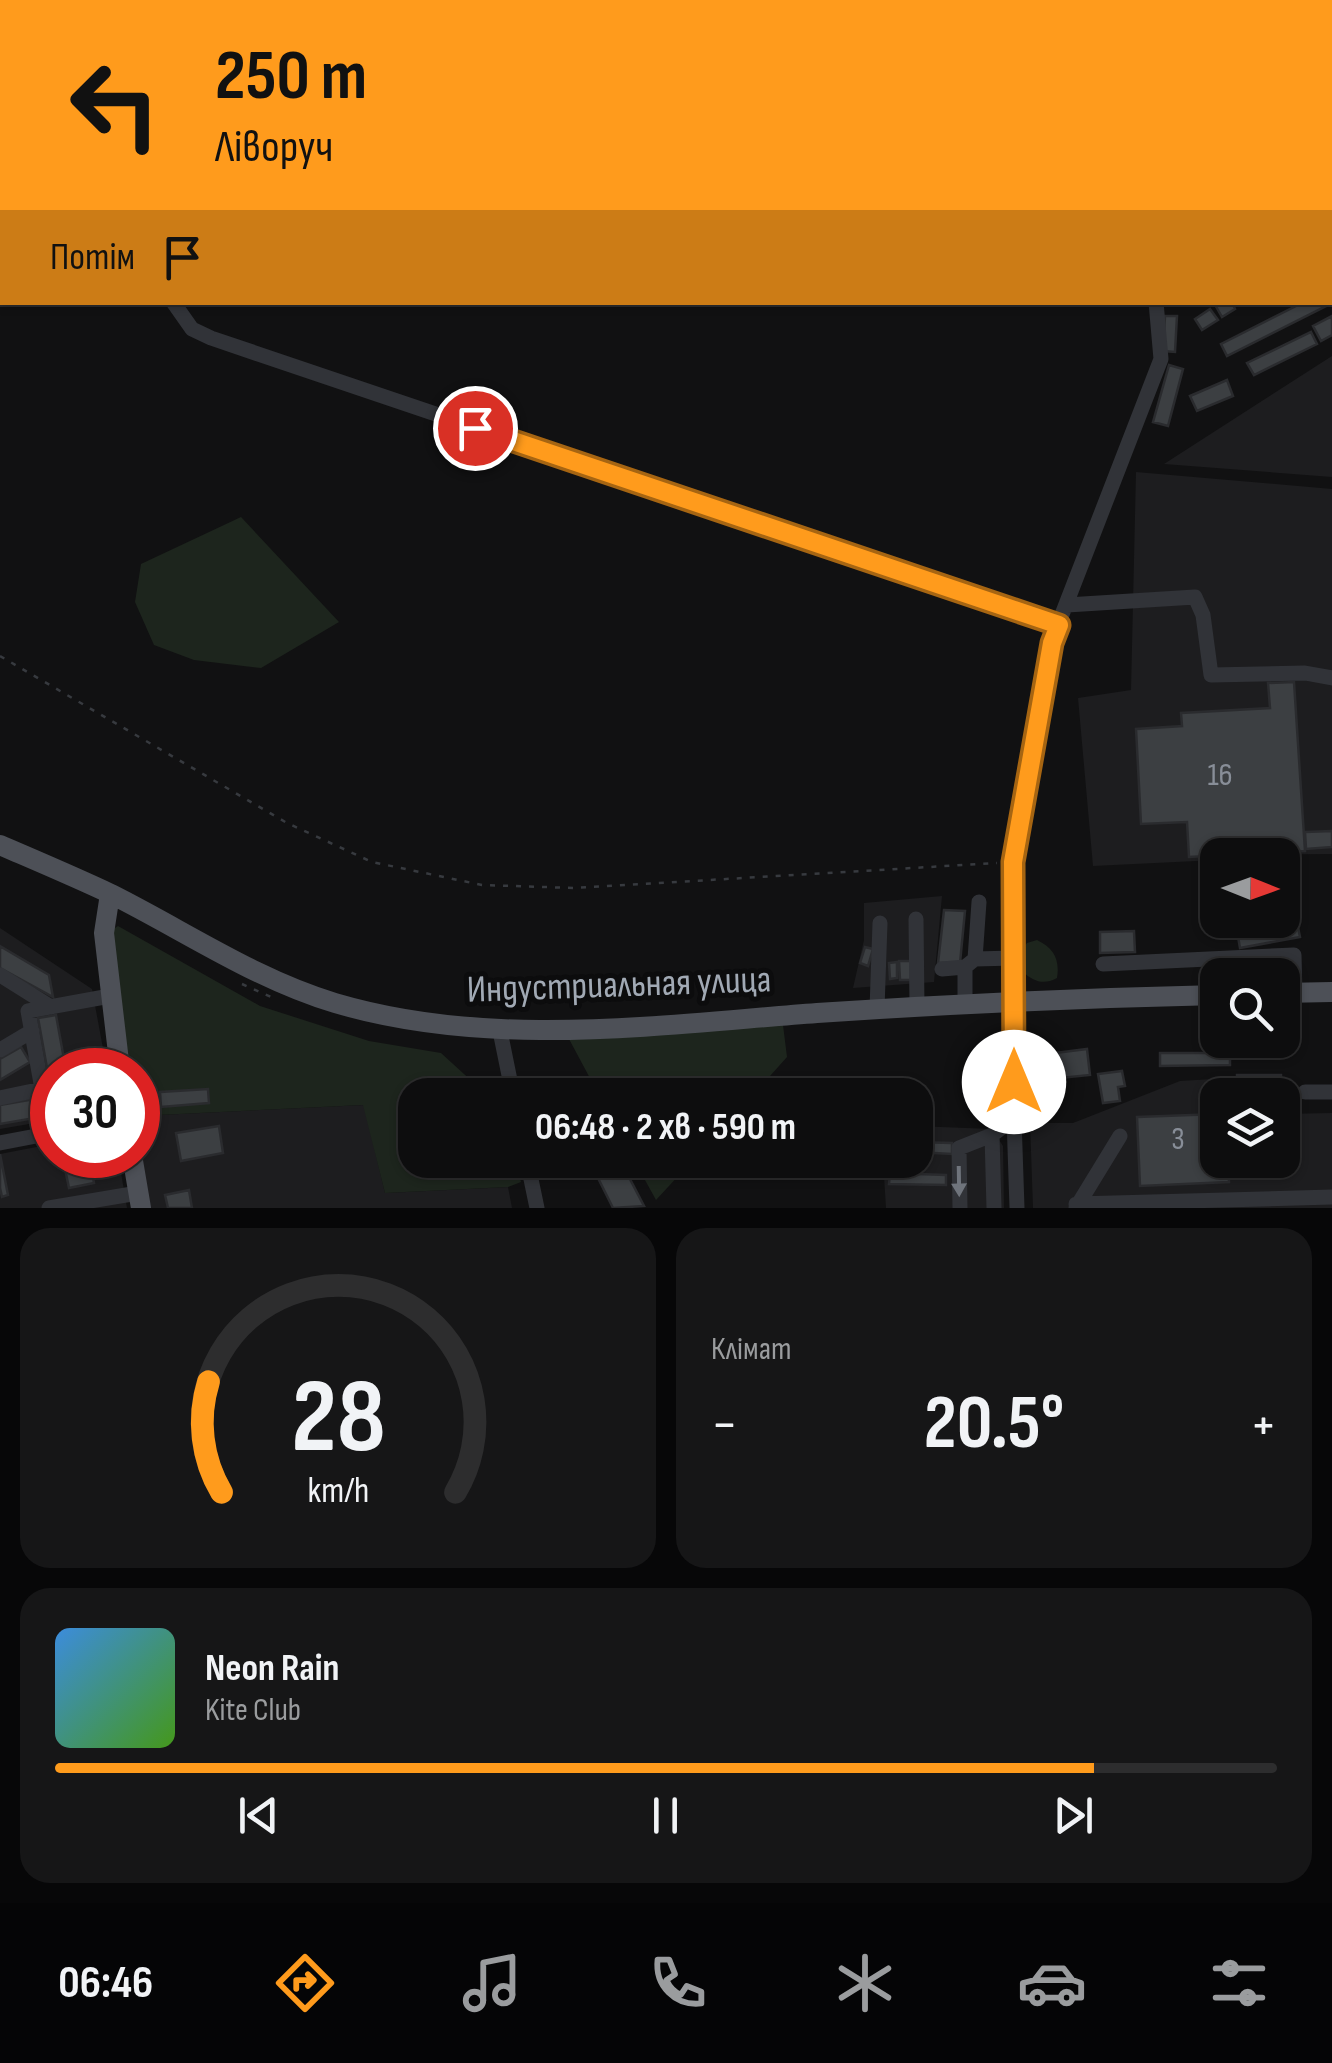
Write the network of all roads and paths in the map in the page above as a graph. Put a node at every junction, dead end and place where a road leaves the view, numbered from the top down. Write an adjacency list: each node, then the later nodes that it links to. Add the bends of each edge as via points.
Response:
1 (175, 305): 4 (street, via 192,330 211,338)
2 (1156, 305): 3 (street, via 1161,359)
3 (1066, 605): 4 (street); 6 (street, via 1195,597 1204,616 1210,675)
4 (1059, 625): 8 (street)
5 (0, 656): 8 (path, via 287,823 372,862 482,886 574,888)
6 (1332, 678)
7 (0, 845): 9 (main road, Индустриальная улица)
8 (1013, 862): 13 (street)
9 (110, 894): 24 (main road, via 104,933); 30 (main road, Индустриальная улица, via 271,980 424,1022)
10 (979, 902): 17 (street)
11 (916, 919): 27 (street)
12 (880, 922): 29 (street)
13 (1014, 958): 17 (street); 25 (street)
14 (1230, 958): 15 (street)
15 (1294, 958)
16 (1200, 959): 18 (street)
17 (970, 963): 19 (street); 26 (street)
18 (1103, 964)
19 (942, 969)
20 (0, 975): 28 (street)
21 (1332, 992): 22 (main road)
22 (1300, 993)
23 (1200, 995): 25 (main road, Индустриальная улица)
24 (110, 996): 28 (street); 32 (main road)
25 (1014, 1000): 26 (main road, Индустриальная улица); 38 (street)
26 (965, 1003): 27 (main road, Индустриальная улица)
27 (917, 1006): 29 (main road, Индустриальная улица)
28 (52, 1007): 31 (street, via 28,1011)
29 (877, 1009): 30 (main road, Индустриальная улица)
30 (500, 1030): 34 (street)
31 (32, 1032): 33 (street); 37 (street, via 42,1089)
32 (117, 1048)
33 (0, 1050)
34 (510, 1078)
35 (1306, 1092): 36 (street)
36 (1332, 1092)
37 (0, 1098)
38 (1014, 1118): 39 (street); 52 (street)
39 (992, 1135): 50 (street, one-way to 50, via 959,1148); 51 (street)
40 (1120, 1136): 47 (street)
41 (30, 1137): 42 (street)
42 (0, 1143)
43 (531, 1178): 49 (street)
44 (1332, 1197): 46 (street)
45 (140, 1201): 48 (street)
46 (1314, 1203): 47 (street)
47 (1076, 1206)
48 (49, 1208)
49 (537, 1208)
50 (960, 1208)
51 (994, 1208)
52 (1018, 1208)

